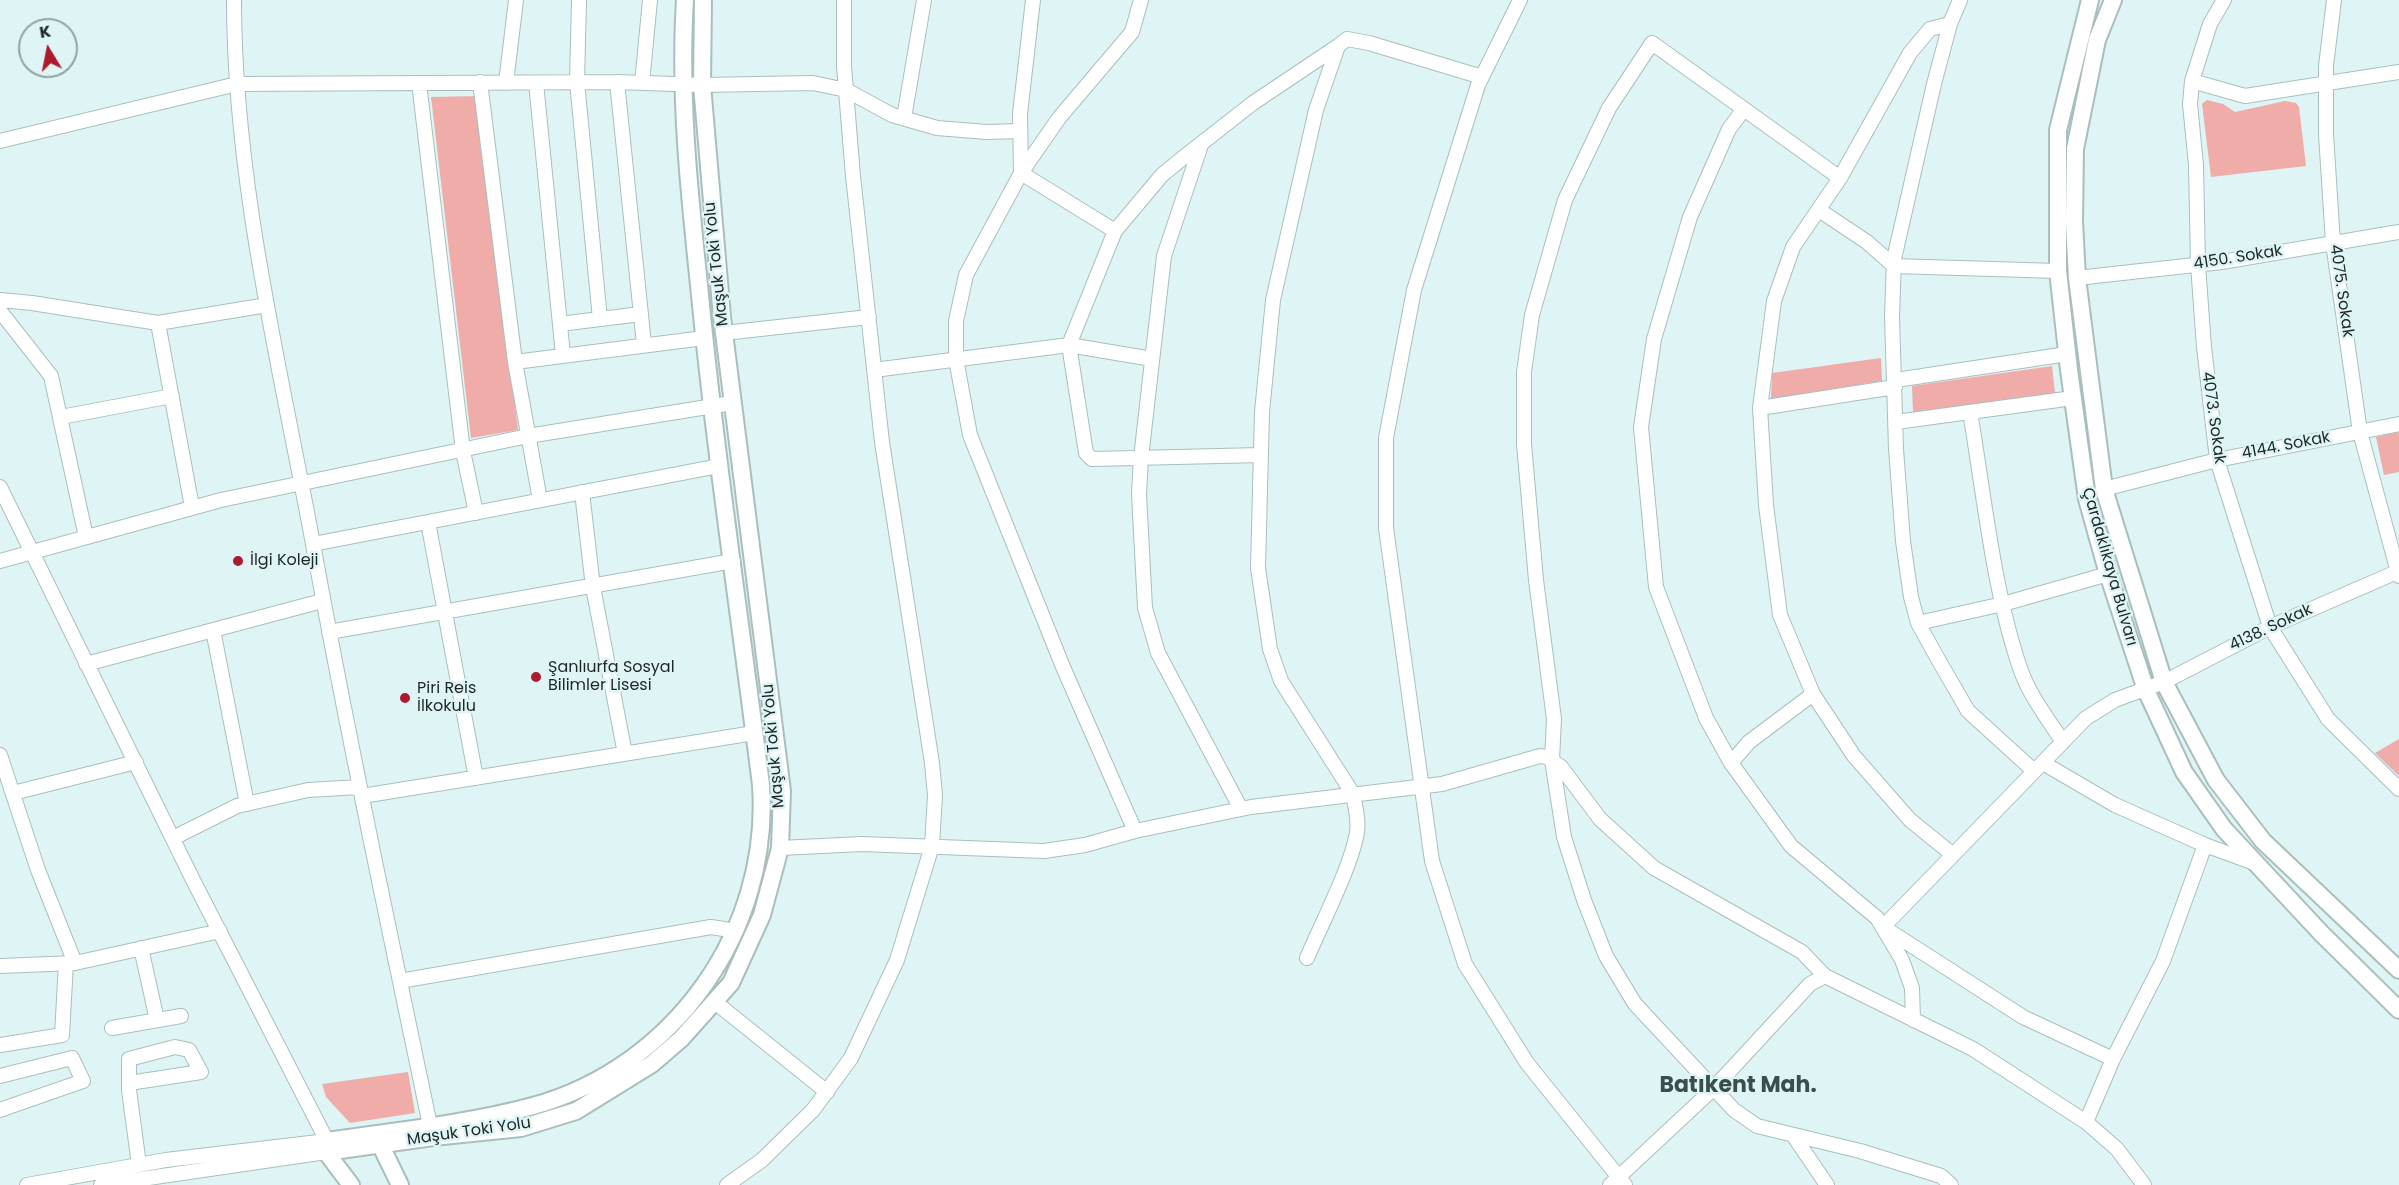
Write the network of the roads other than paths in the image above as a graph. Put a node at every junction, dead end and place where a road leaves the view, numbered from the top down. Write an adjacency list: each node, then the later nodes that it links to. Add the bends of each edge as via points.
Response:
1 (234, 0): 30 (street)
2 (516, 0): 27 (street)
3 (579, 0): 24 (street)
4 (650, 0): 29 (street)
5 (685, 0): 31 (main road)
6 (703, 0): 32 (main road, Maşuk Toki Yolu)
7 (844, 0): 33 (street)
8 (924, 0): 35 (street)
9 (1033, 0): 36 (street)
10 (1141, 0): 39 (street, via 1132,32 1059,118)
11 (1520, 0): 20 (street)
12 (1960, 0): 17 (street)
13 (2090, 0): 47 (main road, Çardaklıkaya Bulvarı, via 2058,130)
14 (2113, 0): 48 (main road, Çardaklıkaya Bulvarı, via 2097,40 2075,149)
15 (2223, 0): 21 (street, 4073. Sokak, via 2210,24)
16 (2334, 0): 22 (street, 4075. Sokak)
17 (1950, 24): 40 (street, via 1930,29 1910,53); 46 (street)
18 (1338, 46): 20 (street, via 1347,39 1369,43); 38 (street, via 1253,103); 80 (street, via 1316,110 1273,300)
19 (2399, 72): 22 (street)
20 (1482, 77): 120 (street, via 1414,290 1386,438 1386,528)
21 (2192, 81): 22 (street, via 2245,96); 45 (street, 4073. Sokak)
22 (2326, 81): 44 (street, 4075. Sokak)
23 (480, 82): 26 (street); 27 (street); 65 (street)
24 (577, 82): 25 (street); 28 (street); 54 (street)
25 (617, 82): 29 (street); 52 (street)
26 (419, 83): 30 (street); 79 (street)
27 (506, 83): 28 (street)
28 (536, 83): 56 (street)
29 (642, 83): 31 (street)
30 (237, 84): 37 (street); 50 (street)
31 (684, 85): 32 (street); 58 (main road, via 687,172)
32 (702, 85): 33 (street, via 813,83); 57 (main road, Maşuk Toki Yolu)
33 (846, 90): 35 (street); 53 (street)
34 (1744, 109): 40 (street); 115 (street, via 1652,43 1609,108 1565,200 1547,256 1532,315 1524,372 1524,444 1554,719); 117 (street, via 1729,129 1690,217 1654,339 1641,427 1656,587 1706,718)
35 (904, 118): 36 (street, via 937,128)
36 (1020, 131): 39 (street)
37 (0, 141)
38 (1201, 145): 42 (street, via 1162,175); 64 (street, via 1164,256)
39 (1021, 173): 42 (street); 63 (street, via 966,275 956,321)
40 (1840, 178): 41 (street)
41 (1819, 210): 46 (street, via 1867,242); 72 (street, via 1793,247 1774,301)
42 (1115, 231): 60 (street)
43 (2399, 232): 44 (street, 4150. Sokak)
44 (2333, 243): 45 (street, 4150. Sokak); 77 (street, 4075. Sokak)
45 (2198, 265): 48 (street, 4150. Sokak); 82 (street, 4073. Sokak)
46 (1894, 266): 47 (street); 67 (street)
47 (2058, 271): 61 (main road, Çardaklıkaya Bulvarı)
48 (2077, 278): 86 (main road, Çardaklıkaya Bulvarı)
49 (0, 300): 55 (street)
50 (267, 305): 55 (street); 84 (street)
51 (0, 311): 74 (street, via 51,376)
52 (641, 314): 54 (street); 59 (street)
53 (869, 317): 57 (street); 66 (street)
54 (600, 319): 56 (street)
55 (158, 323): 68 (street)
56 (560, 324): 62 (street)
57 (724, 333): 70 (main road, Maşuk Toki Yolu)
58 (704, 338): 59 (street); 71 (main road)
59 (644, 344): 62 (street)
60 (1069, 345): 63 (street); 64 (street); 81 (street, via 1086,453 1092,459)
61 (2067, 354): 67 (street); 69 (main road, Çardaklıkaya Bulvarı)
62 (563, 355): 65 (street)
63 (956, 359): 66 (street); 127 (street, via 970,435 1063,667)
64 (1152, 359): 81 (street)
65 (515, 362): 78 (street)
66 (874, 370): 130 (street, via 932,763)
67 (1895, 383): 72 (street); 75 (street)
68 (172, 396): 74 (street); 89 (street)
69 (2073, 398): 73 (street); 98 (main road, Çardaklıkaya Bulvarı, via 2087,499)
70 (732, 404): 71 (street); 131 (main road, Maşuk Toki Yolu, via 782,791)
71 (711, 407): 78 (street); 83 (main road)
72 (1760, 408): 110 (street, via 1766,505 1780,615)
73 (1970, 412): 75 (street); 101 (street)
74 (62, 417): 92 (street)
75 (1896, 422): 103 (street, via 1903,541)
76 (2399, 424): 77 (street, 4144. Sokak)
77 (2360, 432): 82 (street, 4144. Sokak); 97 (street, 4075. Sokak)
78 (528, 436): 79 (street); 88 (street)
79 (463, 451): 84 (street); 90 (street)
80 (1261, 455): 81 (street); 124 (street, via 1258,568 1270,649 1281,681)
81 (1141, 458): 126 (street, via 1139,494 1150,634)
82 (2217, 460): 86 (street, 4144. Sokak); 104 (street, 4073. Sokak)
83 (719, 466): 87 (street); 96 (main road)
84 (300, 484): 89 (street); 93 (street)
85 (0, 487): 94 (street)
86 (2104, 489): 108 (main road, Çardaklıkaya Bulvarı)
87 (582, 492): 88 (street); 99 (street)
88 (540, 500): 90 (street)
89 (192, 507): 92 (street)
90 (476, 513): 91 (street)
91 (428, 522): 93 (street); 102 (street)
92 (86, 537): 94 (street)
93 (313, 544): 100 (street)
94 (31, 552): 95 (street); 107 (street)
95 (0, 561)
96 (733, 561): 99 (street); 111 (main road)
97 (2398, 573): 104 (street, 4138. Sokak)
98 (2108, 574): 101 (street); 109 (main road, Çardaklıkaya Bulvarı)
99 (593, 587): 102 (street); 113 (street)
100 (322, 601): 105 (street); 106 (street)
101 (2003, 604): 103 (street); 112 (street, via 2020,669)
102 (446, 612): 106 (street); 119 (street)
103 (1918, 623): 118 (street, via 1968,711)
104 (2270, 627): 108 (street, 4138. Sokak); 121 (street, 4073. Sokak, via 2328,719)
105 (213, 630): 107 (street); 125 (street)
106 (329, 632): 122 (street)
107 (86, 664): 116 (street)
108 (2164, 682): 109 (street, 4138. Sokak); 141 (main road, Çardaklıkaya Bulvarı, via 2216,780 2264,841)
109 (2146, 690): 112 (street, 4138. Sokak, via 2115,700 2086,718); 133 (main road, Çardaklıkaya Bulvarı, via 2184,772 2224,829)
110 (1813, 694): 117 (street, via 1749,742); 132 (street, via 1854,756 1903,812)
111 (754, 733): 113 (street); 136 (main road, via 762,811 760,842 753,885)
112 (2063, 742): 118 (street, 4138. Sokak)
113 (625, 754): 119 (street)
114 (0, 755): 123 (street)
115 (1552, 760): 120 (street, via 1540,756 1442,784); 142 (street, via 1569,776 1600,819 1654,868 1802,952); 154 (street, via 1564,837 1606,956 1635,1004)
116 (136, 762): 123 (street); 128 (street)
117 (1731, 763): 134 (street, via 1791,846)
118 (2038, 767): 129 (street); 132 (street, 4138. Sokak)
119 (476, 778): 122 (street)
120 (1421, 786): 124 (street); 164 (street, via 1432,861 1465,964 1527,1063)
121 (2399, 789)
122 (361, 791): 125 (street, via 308,790); 143 (street)
123 (13, 793): 139 (street)
124 (1353, 794): 126 (street); 138 (street, via 1357,832)
125 (247, 804): 128 (street)
126 (1241, 809): 127 (street)
127 (1135, 831): 130 (street, via 1044,851)
128 (173, 838): 135 (street)
129 (2205, 845): 133 (street); 151 (street, via 2163,961)
130 (932, 846): 131 (street); 155 (street, via 897,960 850,1058)
131 (780, 848): 144 (main road, Maşuk Toki Yolu, via 762,915 731,983)
132 (1952, 854): 134 (street, 4138. Sokak)
133 (2257, 864): 145 (main road, Çardaklıkaya Bulvarı)
134 (1883, 927): 148 (street, via 1909,979); 151 (street, via 2023,1017)
135 (220, 931): 137 (street); 162 (street)
136 (736, 931): 143 (street, via 711,927); 158 (main road, via 707,983 674,1022 630,1060 603,1077 534,1105)
137 (141, 948): 139 (street); 147 (street)
138 (1307, 958)
139 (70, 963): 140 (street); 150 (street, via 62,1035)
140 (0, 966)
141 (2399, 970)
142 (1825, 976): 148 (street); 154 (street, via 1810,984)
143 (400, 981): 158 (street)
144 (715, 1002): 155 (street); 158 (main road, Maşuk Toki Yolu, via 652,1064 576,1111 521,1128)
145 (2399, 1010)
146 (182, 1016): 147 (street)
147 (157, 1020): 149 (street)
148 (1913, 1020): 157 (street, via 1973,1049)
149 (112, 1028)
150 (0, 1045)
151 (2113, 1059): 157 (street)
152 (0, 1076): 156 (street, via 72,1058 83,1081)
153 (129, 1083): 153 (street, via 129,1059 175,1047 189,1050 201,1072); 163 (street)
154 (1713, 1089): 160 (street, via 1757,1126); 164 (street)
155 (827, 1092): 169 (street, via 762,1160)
156 (2, 1105)
157 (2086, 1122): 172 (street, via 2117,1149)
158 (431, 1131): 159 (main road); 161 (main road, Maşuk Toki Yolu)
159 (368, 1135): 161 (main road); 162 (main road)
160 (1793, 1135): 170 (street); 171 (street, via 1941,1176)
161 (381, 1146): 162 (main road, Maşuk Toki Yolu); 168 (main road)
162 (327, 1147): 163 (street, Maşuk Toki Yolu); 166 (street, Maşuk Toki Yolu); 167 (main road)
163 (138, 1165): 165 (street, Maşuk Toki Yolu)
164 (1618, 1182)
165 (27, 1185)
166 (100, 1185)
167 (351, 1185)
168 (400, 1185)
169 (727, 1185)
170 (1827, 1185)
171 (1951, 1185)
172 (2144, 1185)

